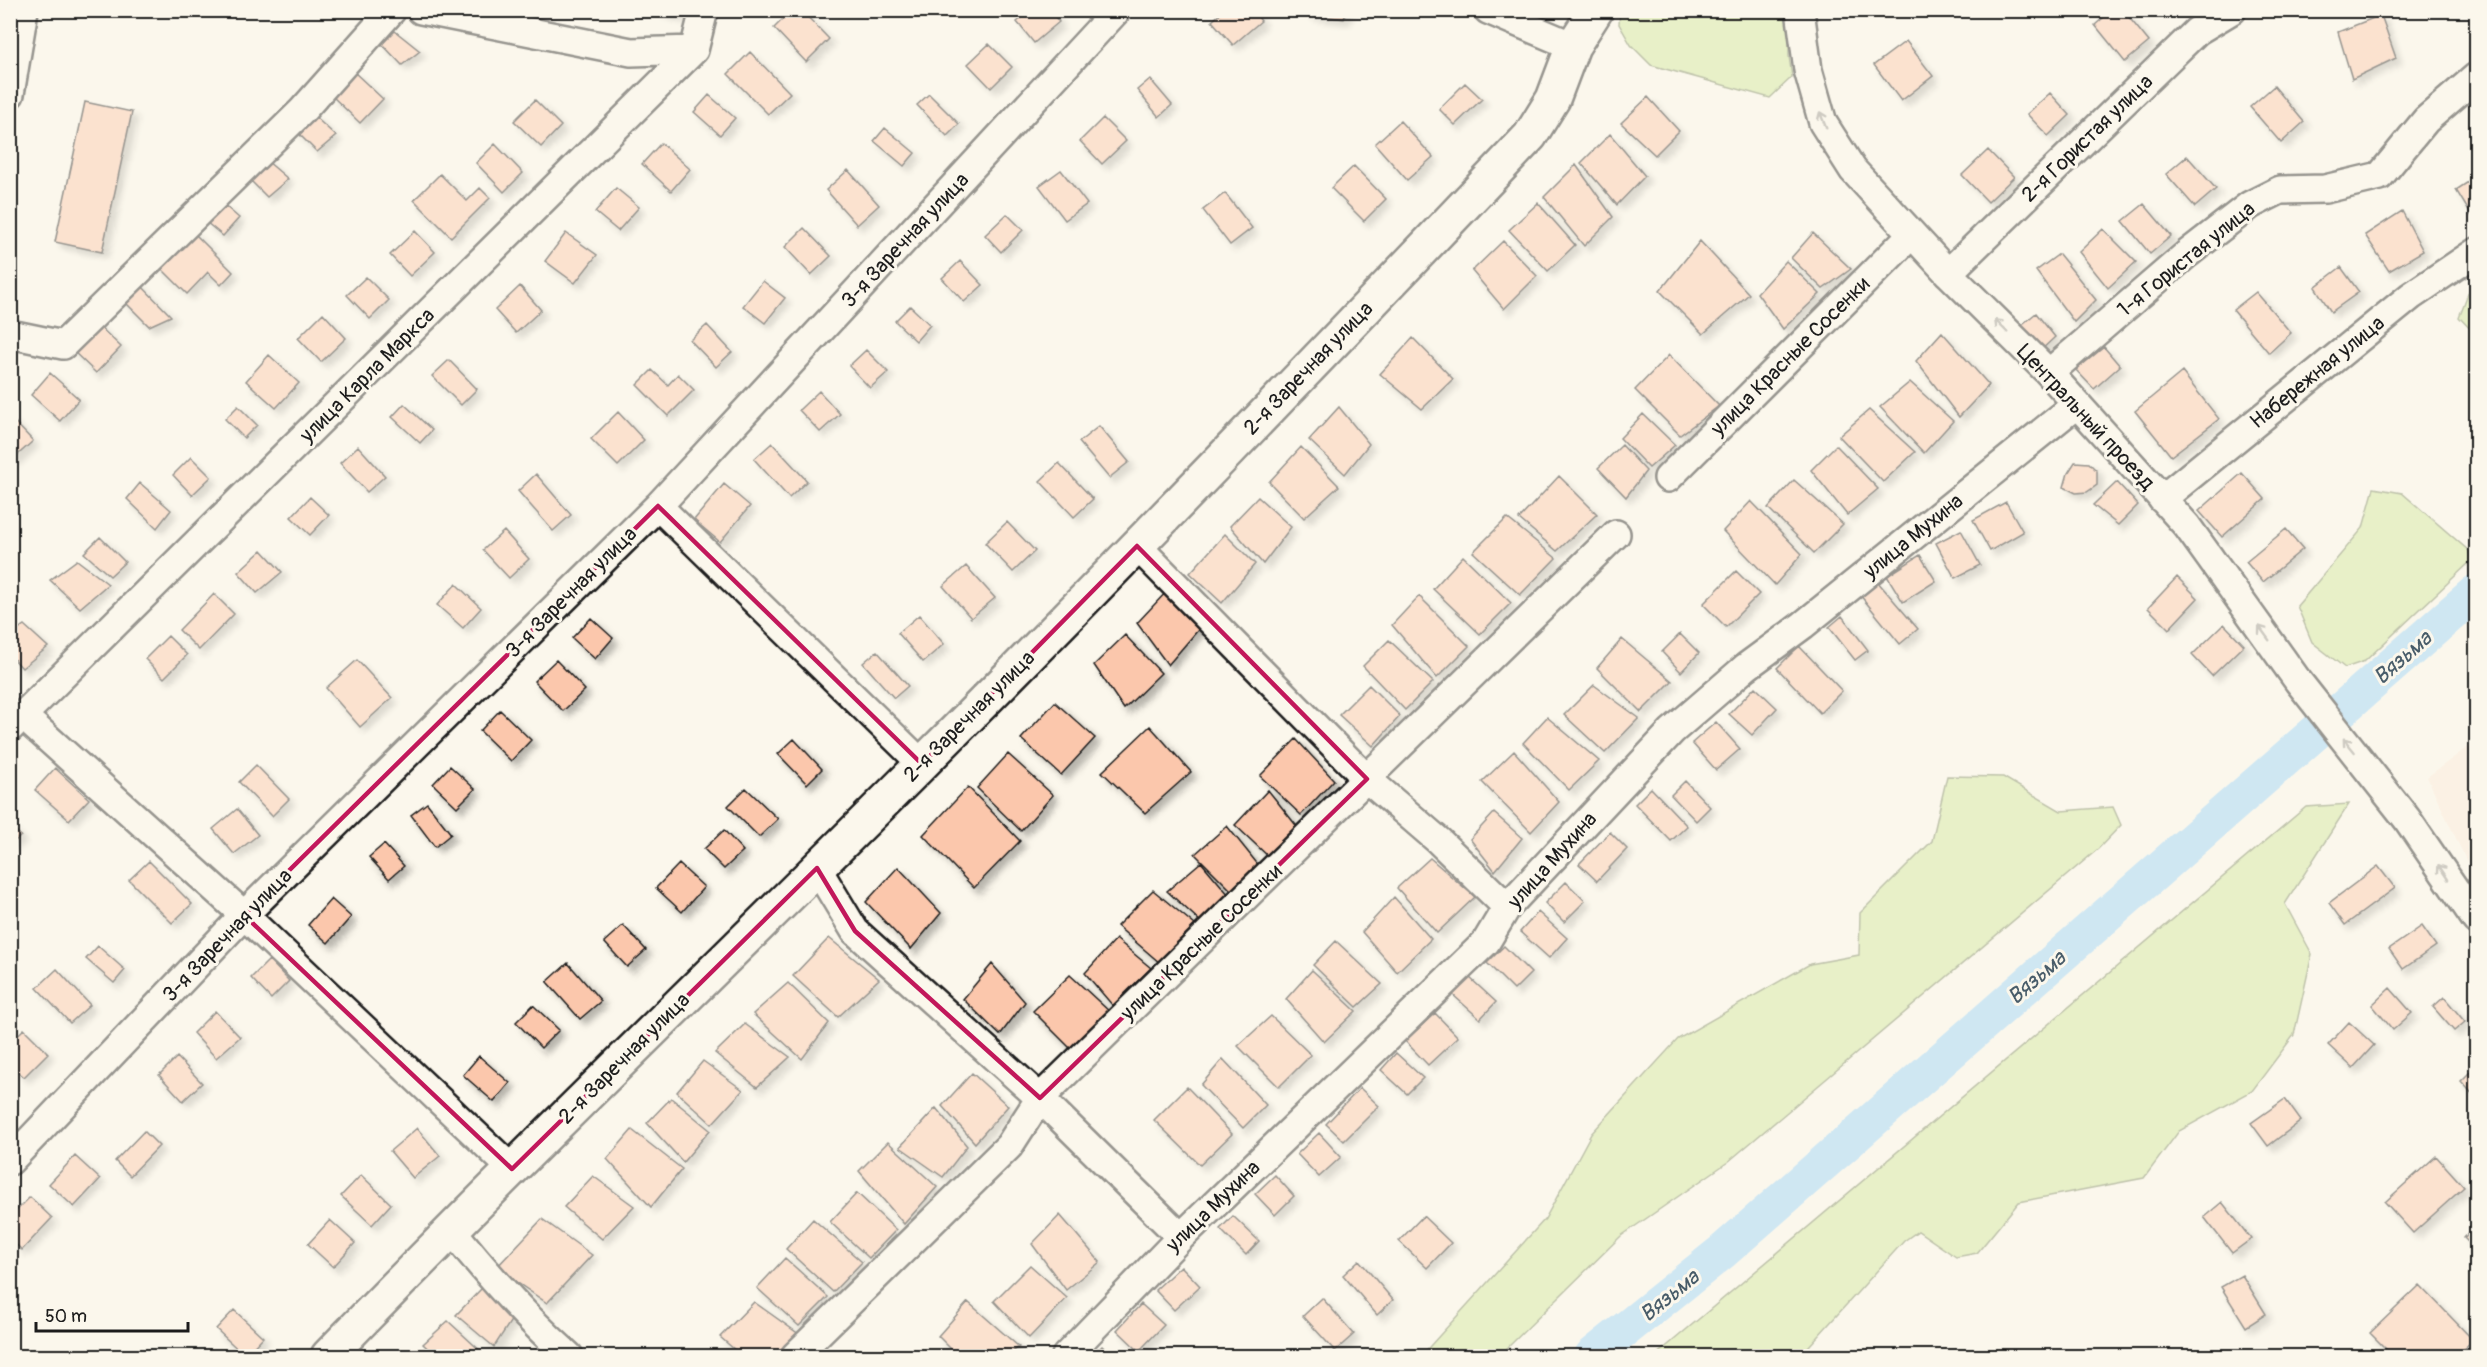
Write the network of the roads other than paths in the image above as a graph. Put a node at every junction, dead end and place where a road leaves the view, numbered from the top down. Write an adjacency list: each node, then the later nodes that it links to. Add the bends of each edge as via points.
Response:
1 (24, 10): 13 (street)
2 (392, 10): 17 (street, via 302,111 63,345)
3 (421, 10): 11 (street, via 631,52)
4 (704, 10): 11 (street)
5 (1118, 10): 22 (street, 3-я Заречная улица)
6 (1488, 10): 10 (street)
7 (1596, 10): 10 (main road, 2-я Заречная улица)
8 (1800, 10): 14 (street, Центральный проезд, one-way to 8, via 1854,170 1823,123 1808,70)
9 (2232, 10): 16 (street, 2-я Гористая улица, via 2197,31)
10 (1572, 46): 24 (main road, 2-я Заречная улица, via 1553,99 1530,136)
11 (694, 50): 25 (street, улица Карла Маркса)
12 (2476, 77): 18 (street, 1-я Гористая улица, via 2426,120 2380,176 2325,189 2280,190 2250,205)
13 (10, 94)
14 (1912, 234): 16 (street, Центральный проезд); 20 (street, улица Красные Сосенки)
15 (2476, 252): 21 (street, Набережная улица, via 2412,296)
16 (1948, 273): 18 (street, Центральный проезд, one-way to 16)
17 (10, 334)
18 (2049, 373): 19 (street, Центральный проезд)
19 (2077, 404): 21 (street, Центральный проезд); 29 (street, улица Мухина, via 1803,626 1746,667 1672,731)
20 (1668, 478)
21 (2162, 499): 31 (street, Центральный проезд, one-way to 21, via 2386,790 2298,681 2187,526)
22 (658, 506): 26 (street); 30 (street, 3-я Заречная улица)
23 (1616, 534): 27 (street, улица Красные Сосенки)
24 (1137, 546): 26 (main road, 2-я Заречная улица); 27 (street)
25 (17, 722): 30 (street)
26 (922, 764): 28 (main road, 2-я Заречная улица)
27 (1367, 779): 29 (street); 32 (street, улица Красные Сосенки)
28 (817, 868): 32 (street, via 855,931); 34 (main road, 2-я Заречная улица)
29 (1507, 907): 36 (street, улица Мухина, via 1486,942)
30 (244, 915): 33 (street, 3-я Заречная улица); 34 (street)
31 (2476, 920)
32 (1041, 1098): 36 (street); 39 (street, улица Красные Сосенки, via 1009,1146)
33 (10, 1161)
34 (512, 1169): 35 (main road, 2-я Заречная улица)
35 (451, 1229): 37 (main road, 2-я Заречная улица); 38 (street, via 540,1331)
36 (1181, 1237): 40 (street, улица Мухина)
37 (328, 1356)
38 (569, 1356)
39 (795, 1356)
40 (1066, 1356)

